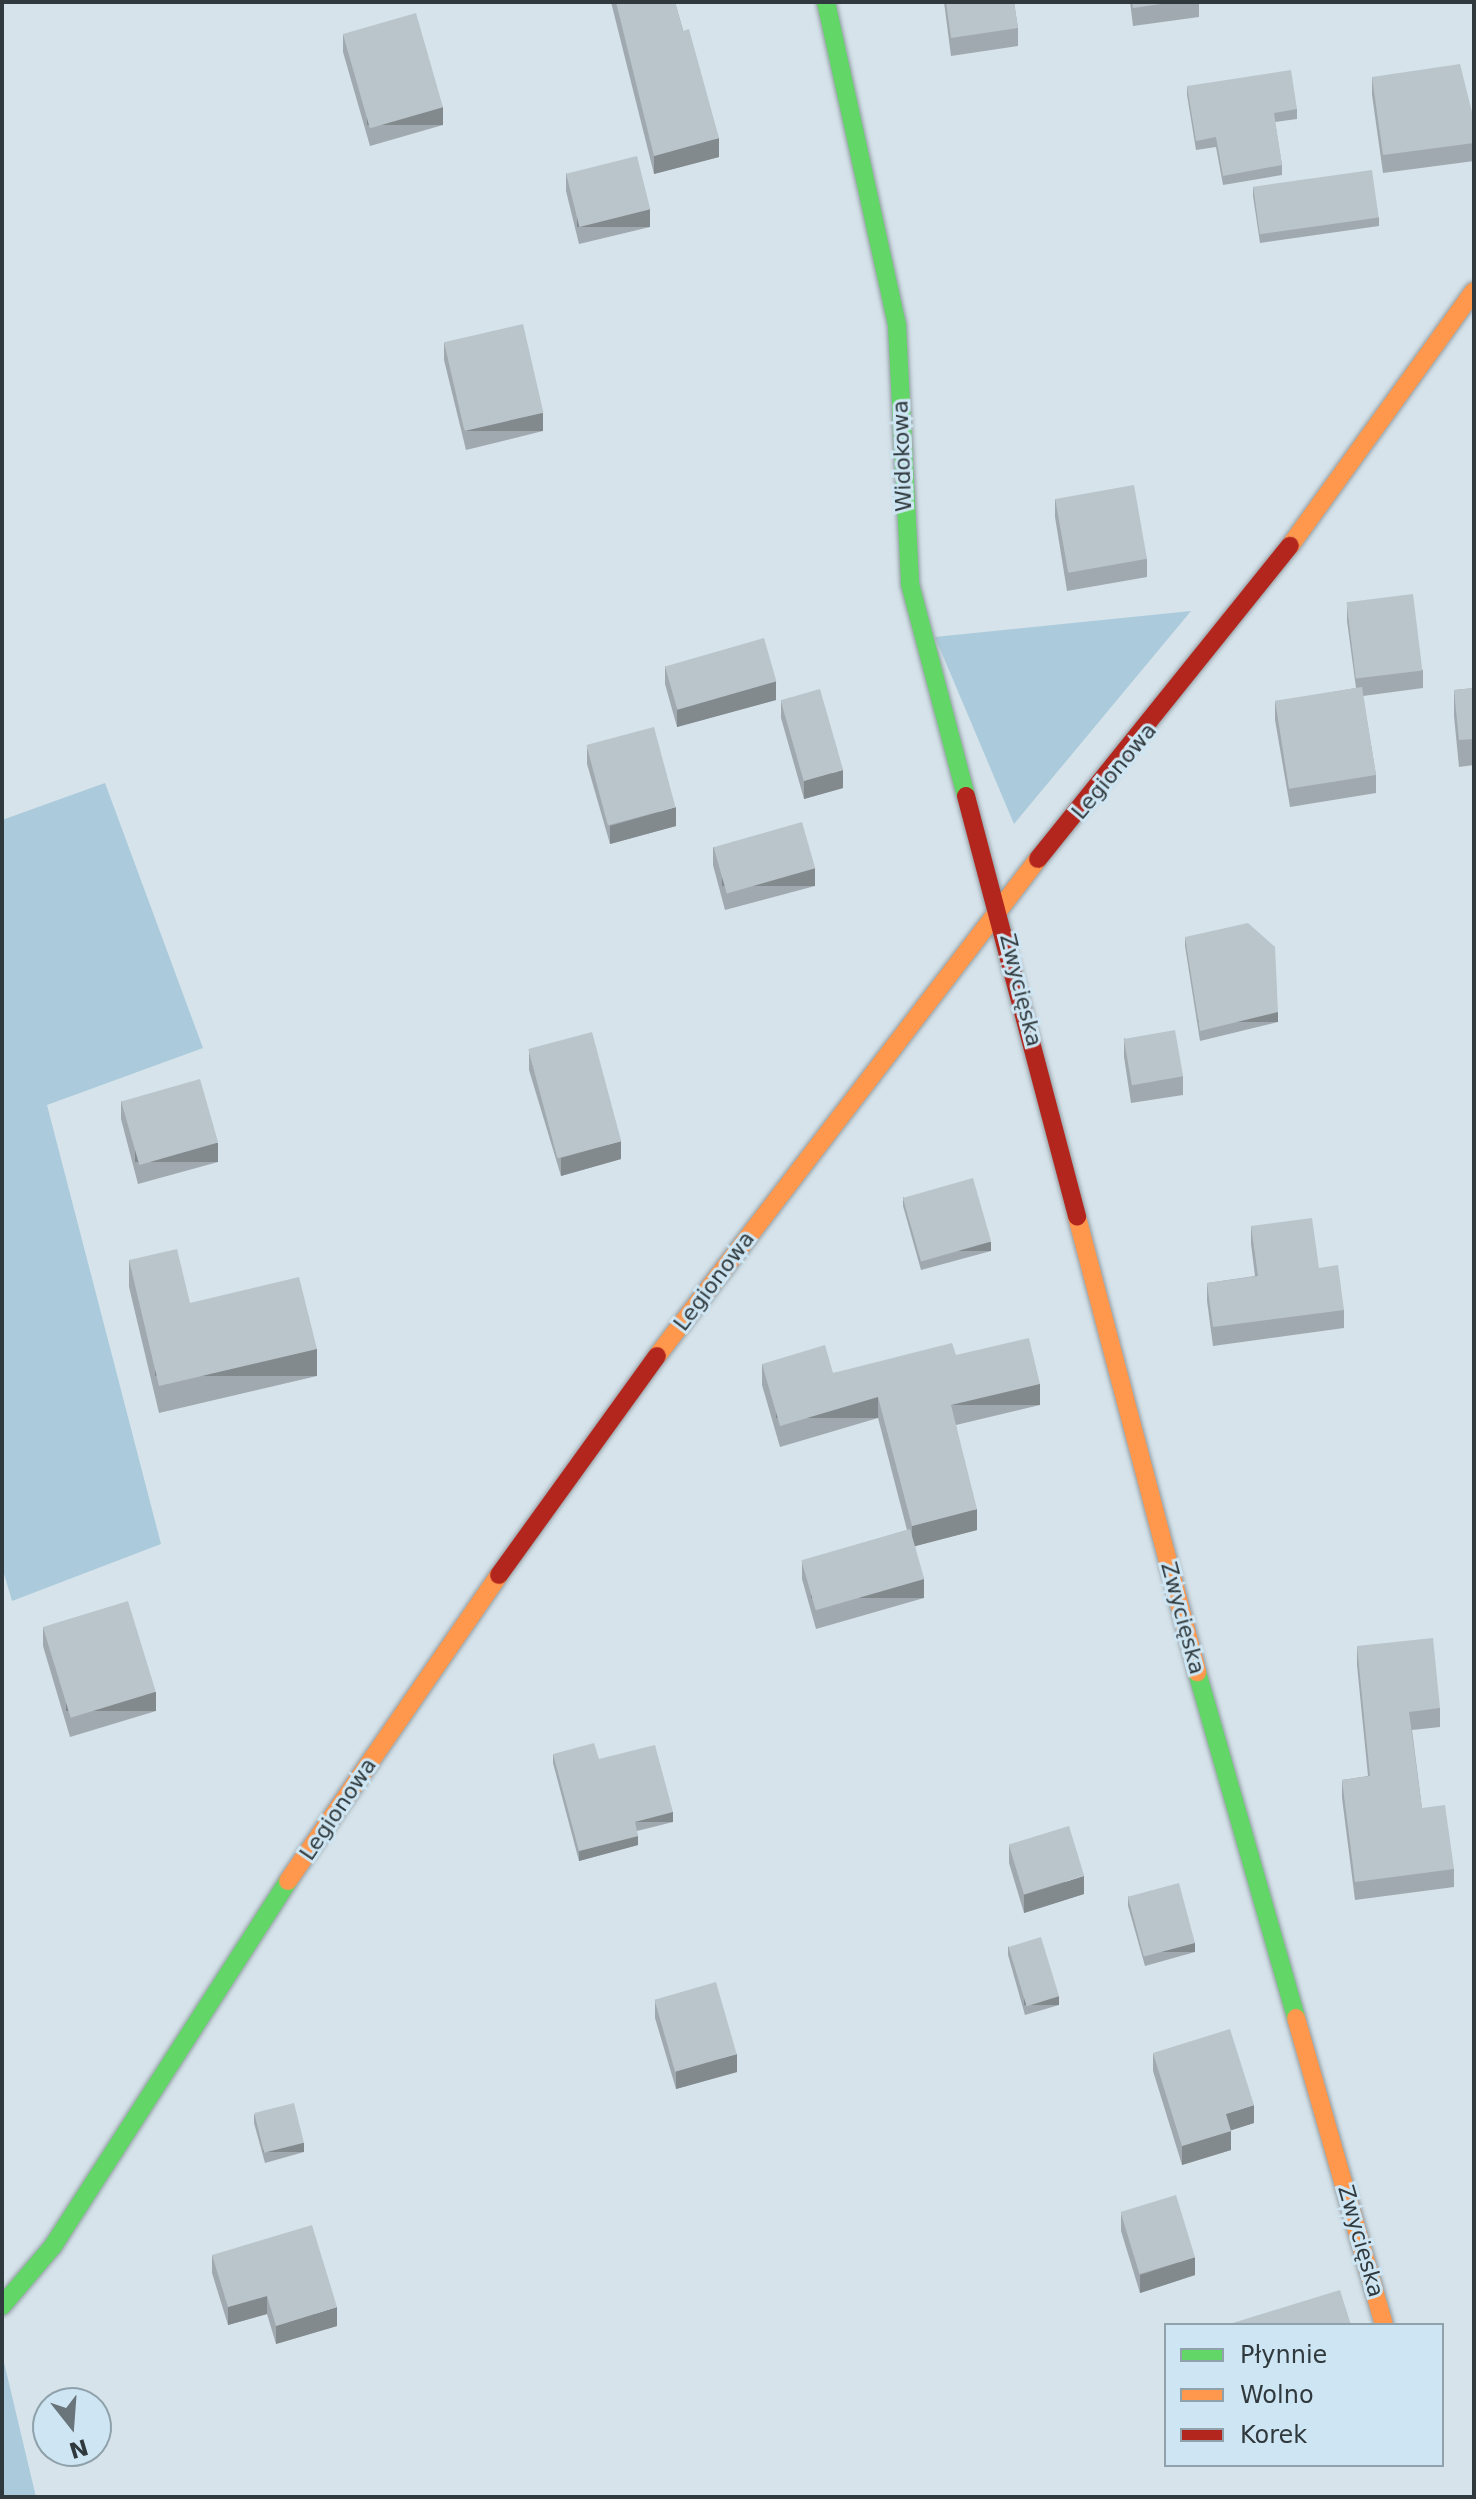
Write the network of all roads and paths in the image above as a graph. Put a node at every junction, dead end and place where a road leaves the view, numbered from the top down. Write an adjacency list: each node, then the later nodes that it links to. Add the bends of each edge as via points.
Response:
1 (826, 2): 3 (street, Widokowa, via 897,325 910,584)
2 (1474, 291): 3 (street, Legionowa, via 1251,600)
3 (999, 906): 4 (street, Legionowa, via 590,1444 283,1889 53,2246); 5 (street, Zwycięska, via 1191,1651)
4 (2, 2306)
5 (1383, 2323)

